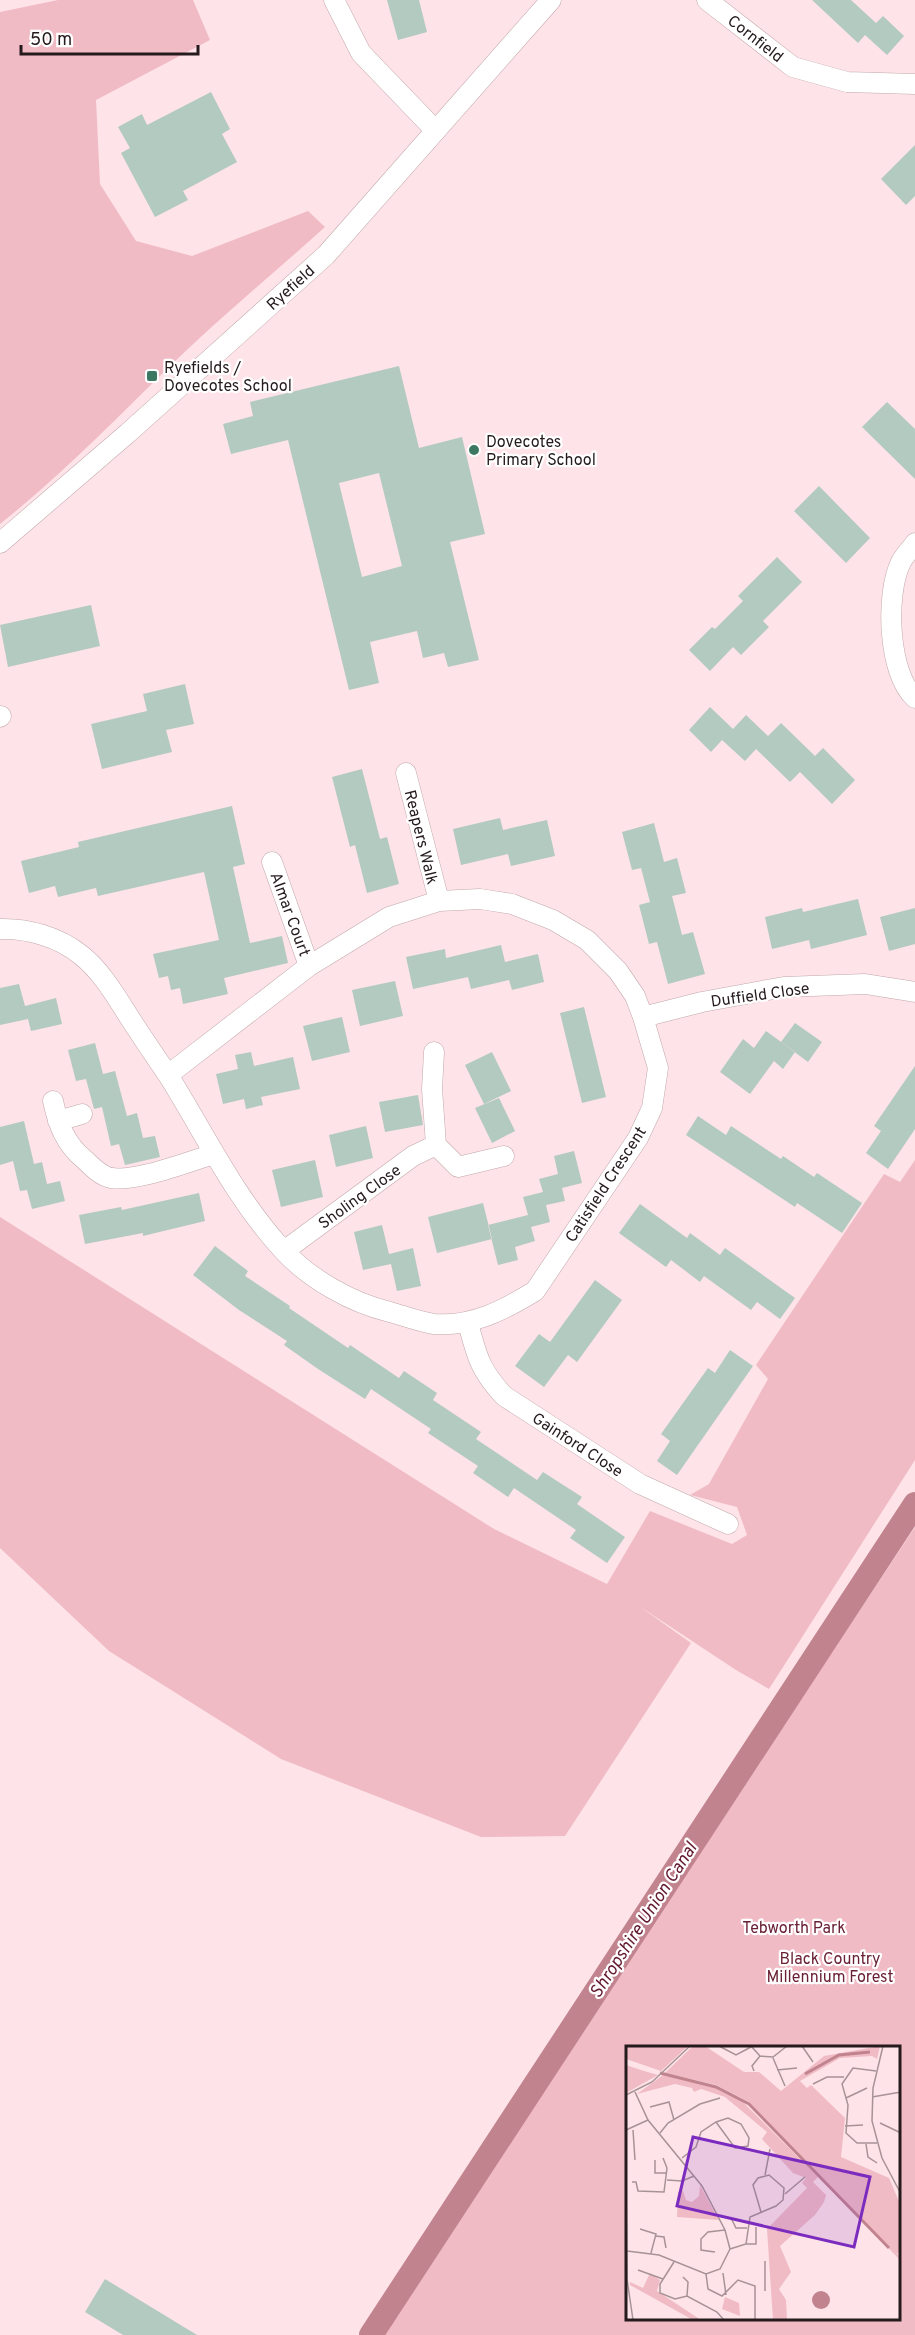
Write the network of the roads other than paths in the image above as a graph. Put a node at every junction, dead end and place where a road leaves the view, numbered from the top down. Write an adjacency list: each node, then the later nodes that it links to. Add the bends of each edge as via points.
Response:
1 (334, 0): 5 (street, via 361,53)
2 (551, 0): 5 (street, Ryefield)
3 (707, 0): 4 (street, Cornfield, via 793,67 847,82)
4 (915, 84)
5 (435, 130): 6 (street, Ryefield, via 326,255)
6 (0, 543)
7 (915, 543): 8 (street, via 901,562 892,593 890,622 897,665)
8 (915, 698)
9 (406, 773): 11 (street, Reapers Walk)
10 (272, 862): 13 (street, Almar Court)
11 (439, 901): 13 (street, Catisfield Crescent, via 389,917); 15 (street, Catisfield Crescent, via 480,899 512,904 553,920 587,940 618,970)
12 (0, 929): 17 (street, Catisfield Crescent, via 30,931 79,953 98,971)
13 (309, 966): 17 (street, Catisfield Crescent)
14 (915, 992): 15 (street, Duffield Close, via 865,984 784,987)
15 (643, 1017): 25 (street, Catisfield Crescent, via 658,1068 652,1108 638,1138 536,1291)
16 (434, 1053): 21 (street)
17 (168, 1075): 22 (street, Catisfield Crescent)
18 (53, 1101): 20 (street)
19 (82, 1114): 20 (street)
20 (58, 1121): 22 (street, via 76,1154 110,1178 129,1178)
21 (436, 1145): 23 (street, via 458,1167); 24 (street, Sholing Close, via 413,1156)
22 (214, 1154): 24 (street, Catisfield Crescent, via 253,1214)
23 (504, 1156)
24 (284, 1251): 25 (street, Catisfield Crescent, via 331,1289 382,1310 434,1324)
25 (468, 1323): 26 (street, Gainford Close, via 478,1363 504,1396 640,1484)
26 (728, 1524)

